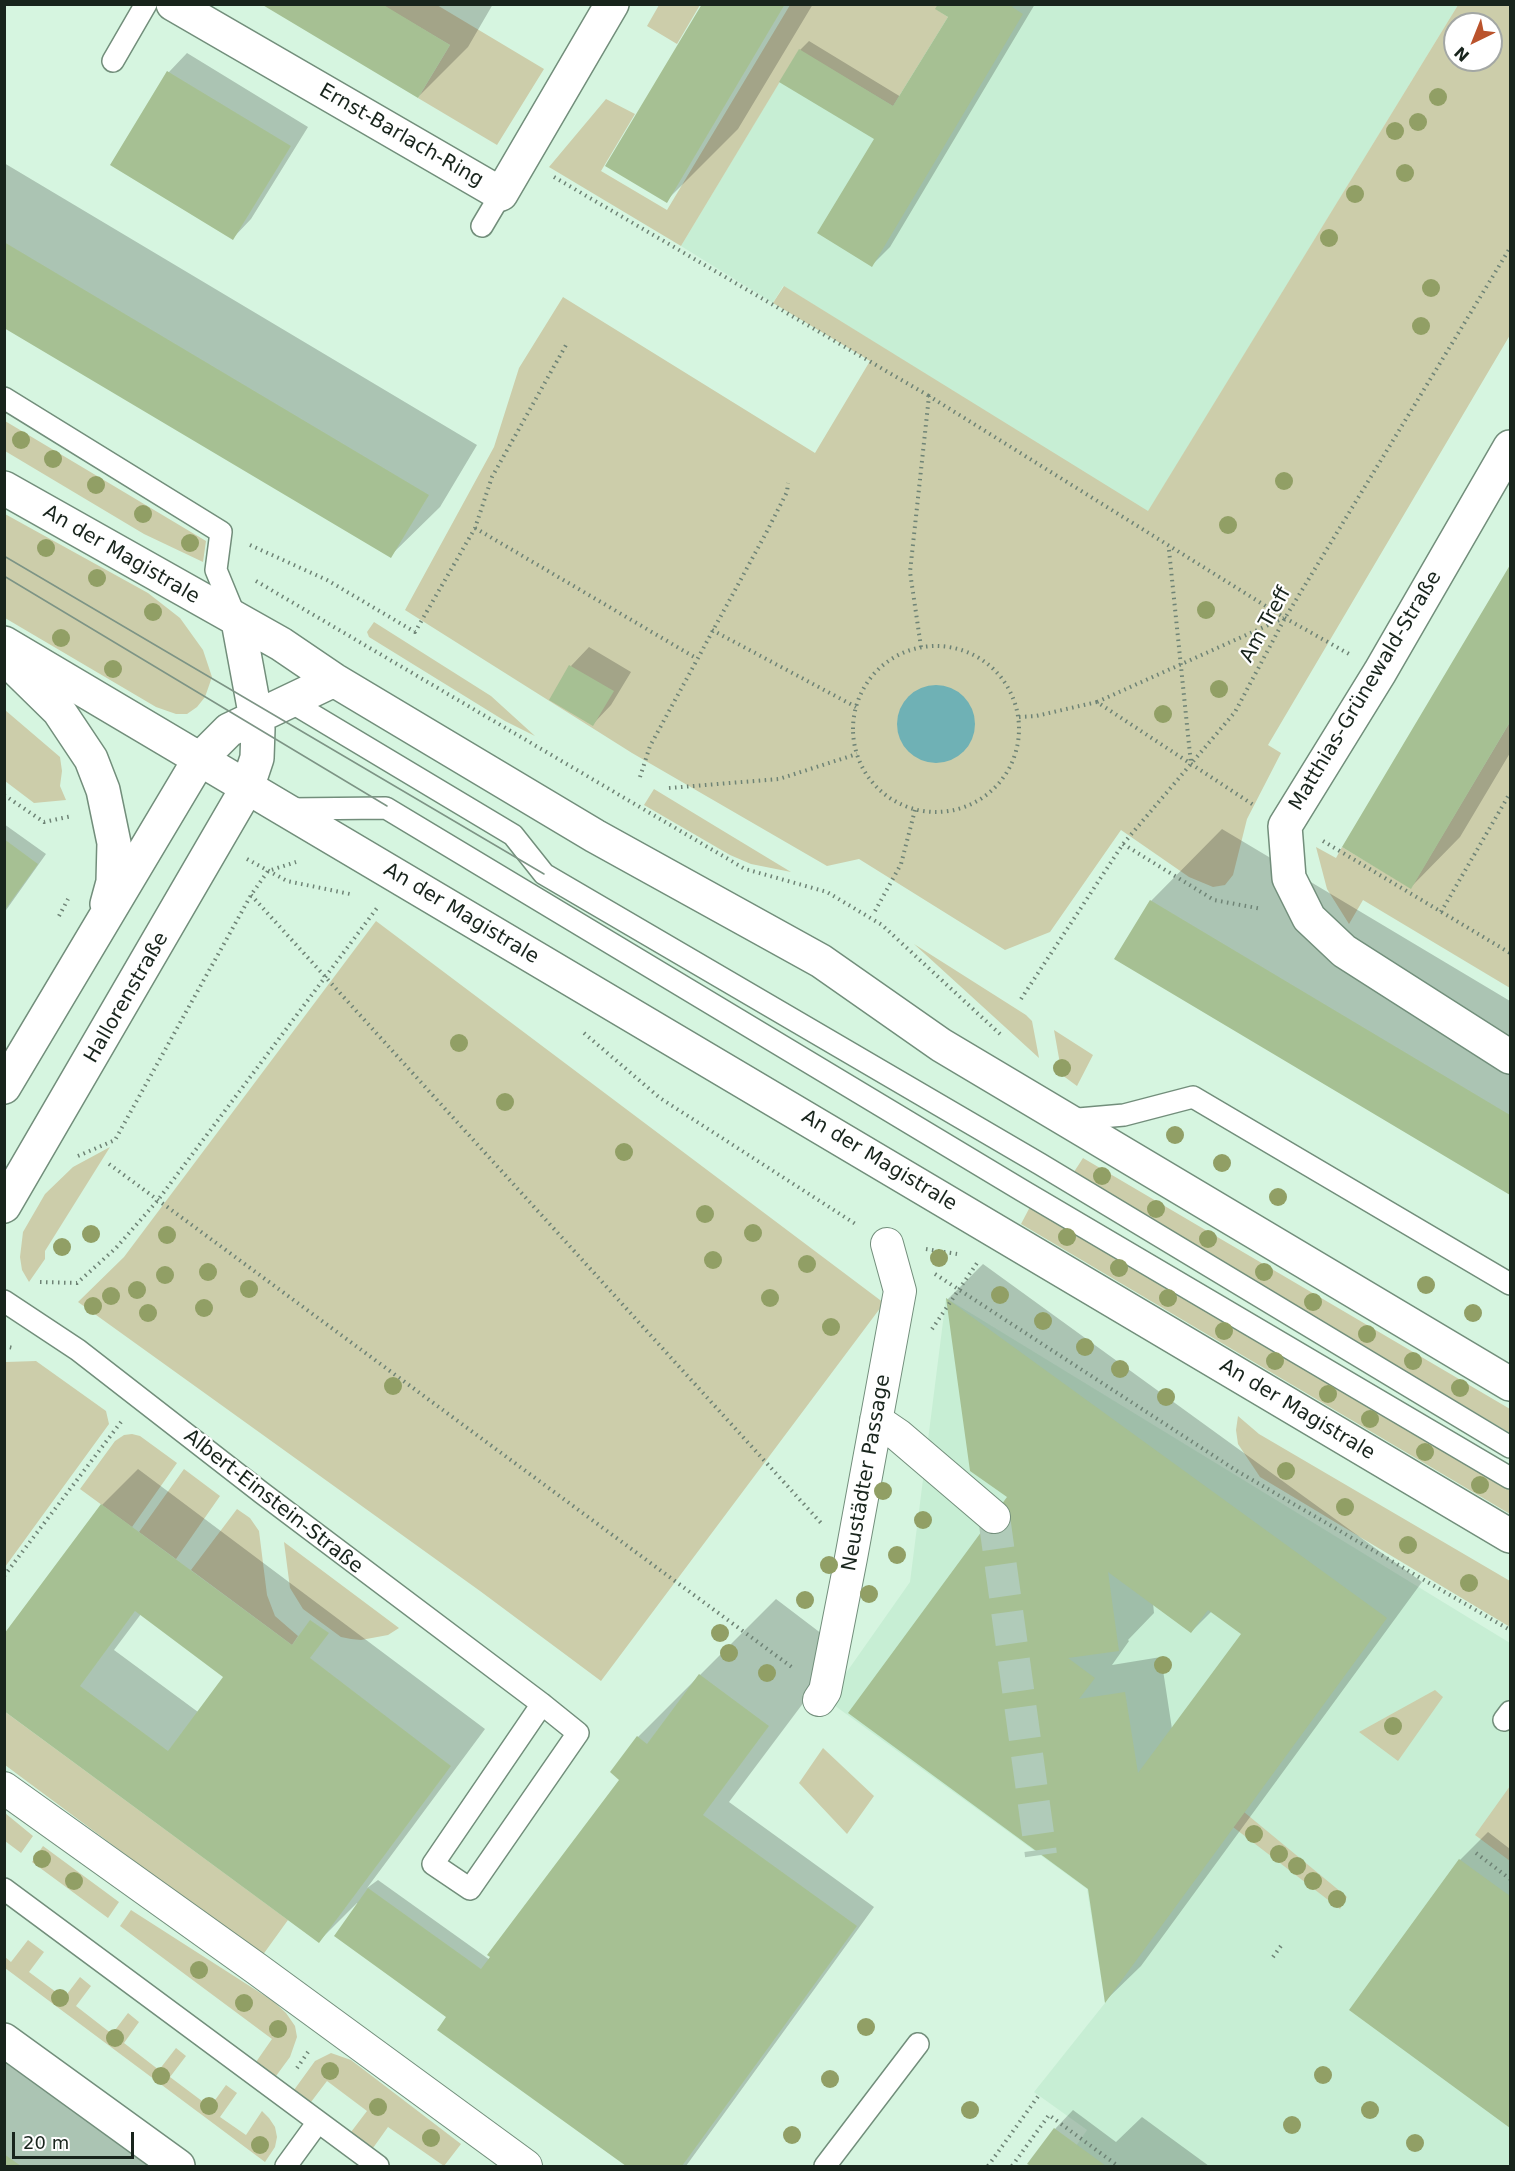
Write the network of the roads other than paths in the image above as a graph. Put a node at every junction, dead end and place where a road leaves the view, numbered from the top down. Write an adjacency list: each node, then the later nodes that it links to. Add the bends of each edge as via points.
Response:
1 (146, 4): 4 (lane)
2 (173, 4): 5 (main road, Ernst-Barlach-Ring)
3 (612, 4): 5 (main road, Ernst-Barlach-Ring)
4 (113, 61)
5 (501, 194): 6 (lane)
6 (482, 226)
7 (4, 398): 10 (lane, via 221,532 216,570)
8 (1510, 447): 21 (main road, Matthias-Grünewald-Straße, via 1287,824 1289,878 1309,918 1344,951)
9 (4, 488): 10 (main road, An der Magistrale)
10 (238, 621): 13 (main road, An der Magistrale); 15 (main road)
11 (4, 644): 16 (main road, An der Magistrale)
12 (4, 657): 20 (main road, via 59,711 91,759 103,790 114,843 113,882)
13 (334, 680): 14 (main road); 23 (main road, An der Magistrale, via 595,836 821,961 941,1045)
14 (291, 702): 15 (main road); 31 (lane, via 513,835 544,874 1040,1164)
15 (256, 715): 16 (main road, via 229,730); 17 (main road, via 257,758)
16 (200, 760): 17 (main road, An der Magistrale); 20 (main road)
17 (248, 788): 19 (main road, An der Magistrale); 25 (main road, Hallorenstraße)
18 (387, 806): 24 (lane)
19 (284, 809): 24 (lane, via 386,808); 34 (main road, An der Magistrale)
20 (101, 926): 22 (main road)
21 (1510, 1057)
22 (4, 1087)
23 (1066, 1120): 27 (lane, via 1124,1115 1193,1097); 29 (main road, An der Magistrale)
24 (1023, 1191): 32 (lane)
25 (4, 1206)
26 (887, 1244): 30 (street, Neustädter Passage, via 900,1291)
27 (1510, 1284)
28 (4, 1300): 36 (lane, Albert-Einstein-Straße, via 78,1350)
29 (1510, 1384)
30 (876, 1420): 33 (street); 35 (street, Neustädter Passage)
31 (1510, 1447)
32 (1510, 1478)
33 (994, 1517)
34 (1510, 1536)
35 (822, 1696)
36 (542, 1704): 36 (lane, Albert-Einstein-Straße, via 433,1864 470,1889 578,1733)
37 (4, 1788): 45 (street)
38 (4, 1889): 41 (lane)
39 (4, 2040): 42 (main road)
40 (918, 2044): 46 (lane)
41 (318, 2122): 43 (lane); 44 (lane)
42 (178, 2166)
43 (286, 2166)
44 (378, 2166)
45 (526, 2166)
46 (825, 2166)

